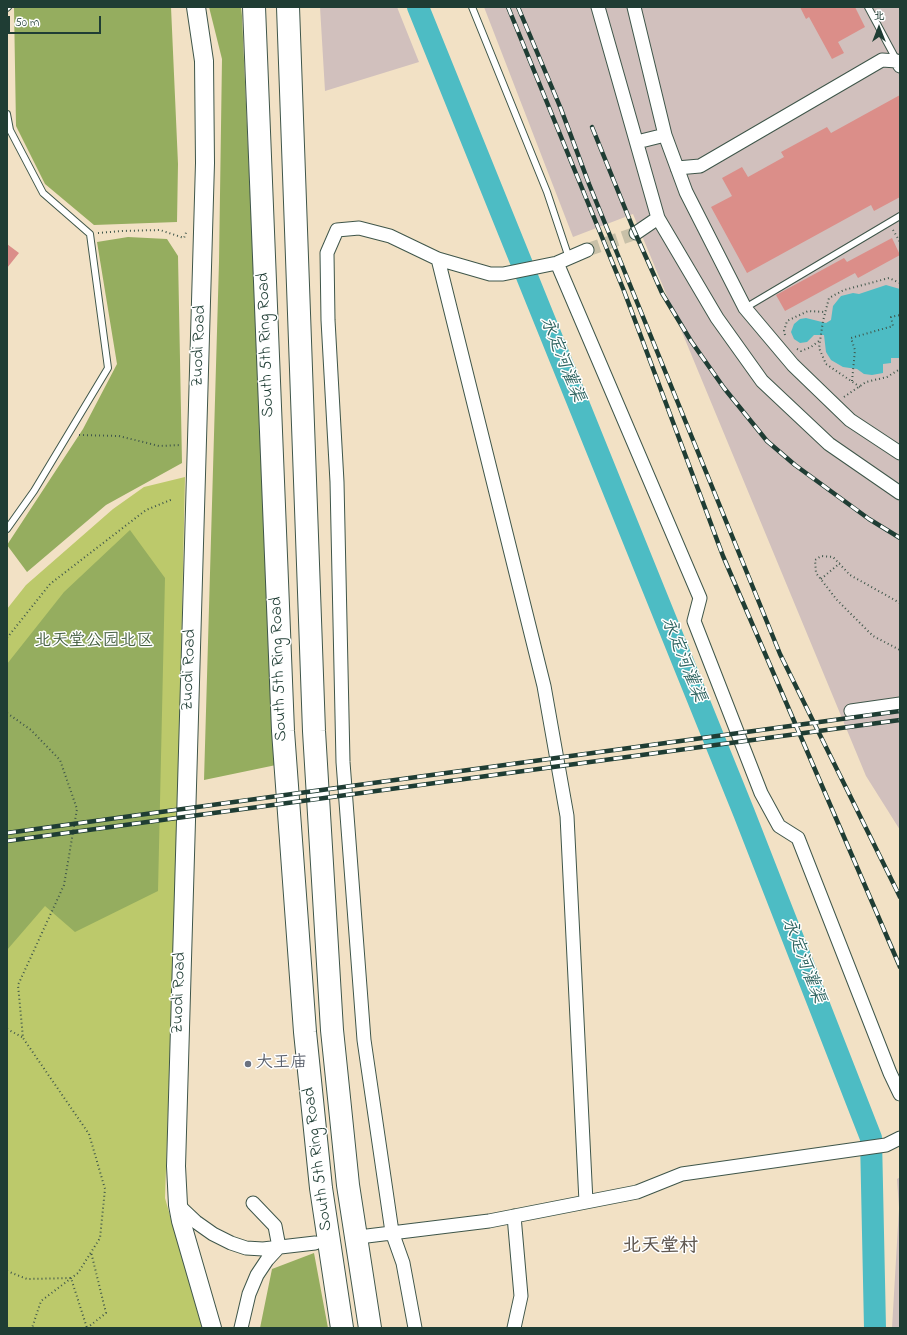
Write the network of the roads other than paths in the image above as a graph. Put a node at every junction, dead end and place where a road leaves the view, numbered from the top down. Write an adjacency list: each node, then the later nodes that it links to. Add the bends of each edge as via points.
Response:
1 (196, 7): 29 (main road, Zuodi Road, via 204,61 205,163 176,1127)
2 (254, 7): 37 (highway, South 5th Ring Road, via 283,739 305,1032 321,1188)
3 (288, 7): 38 (highway, South 5th Ring Road, via 314,731 331,1015 348,1185)
4 (472, 7): 18 (lane, via 547,192)
5 (598, 7): 11 (street)
6 (634, 7): 10 (street)
7 (868, 7): 8 (lane)
8 (899, 63): 12 (street, via 882,60 700,166)
9 (7, 114): 22 (lane, via 10,130 43,193 90,234 108,368 34,491)
10 (665, 135): 11 (street); 12 (street)
11 (638, 142): 14 (street)
12 (677, 168): 19 (street, via 686,192)
13 (900, 216): 19 (lane)
14 (658, 218): 15 (street); 21 (street, via 717,318 762,381 829,444)
15 (636, 233)
16 (587, 250): 18 (street)
17 (438, 259): 18 (street, via 490,274 503,274); 27 (street, via 544,686 567,816); 31 (street, via 390,236 359,228 337,230 327,253 337,482 343,762 364,1040)
18 (561, 261): 25 (street, via 700,598 694,621 761,793 779,826 798,838)
19 (745, 308): 20 (street, via 793,366 850,420)
20 (897, 447)
21 (900, 493)
22 (7, 529)
23 (900, 704): 24 (street)
24 (851, 711)
25 (900, 1094)
26 (900, 1138): 27 (street, via 886,1145 682,1174 637,1192)
27 (586, 1202): 30 (street)
28 (252, 1204): 34 (street, via 275,1226)
29 (178, 1205): 34 (street, via 212,1234 231,1243 263,1249); 35 (main road, Zuodi Road)
30 (514, 1216): 31 (street); 40 (street, via 521,1296)
31 (392, 1232): 32 (street); 39 (street, via 403,1263)
32 (368, 1236)
33 (315, 1243): 34 (street)
34 (279, 1247): 36 (street, via 257,1275 249,1294)
35 (212, 1328)
36 (241, 1328)
37 (342, 1328)
38 (370, 1328)
39 (415, 1328)
40 (514, 1328)

